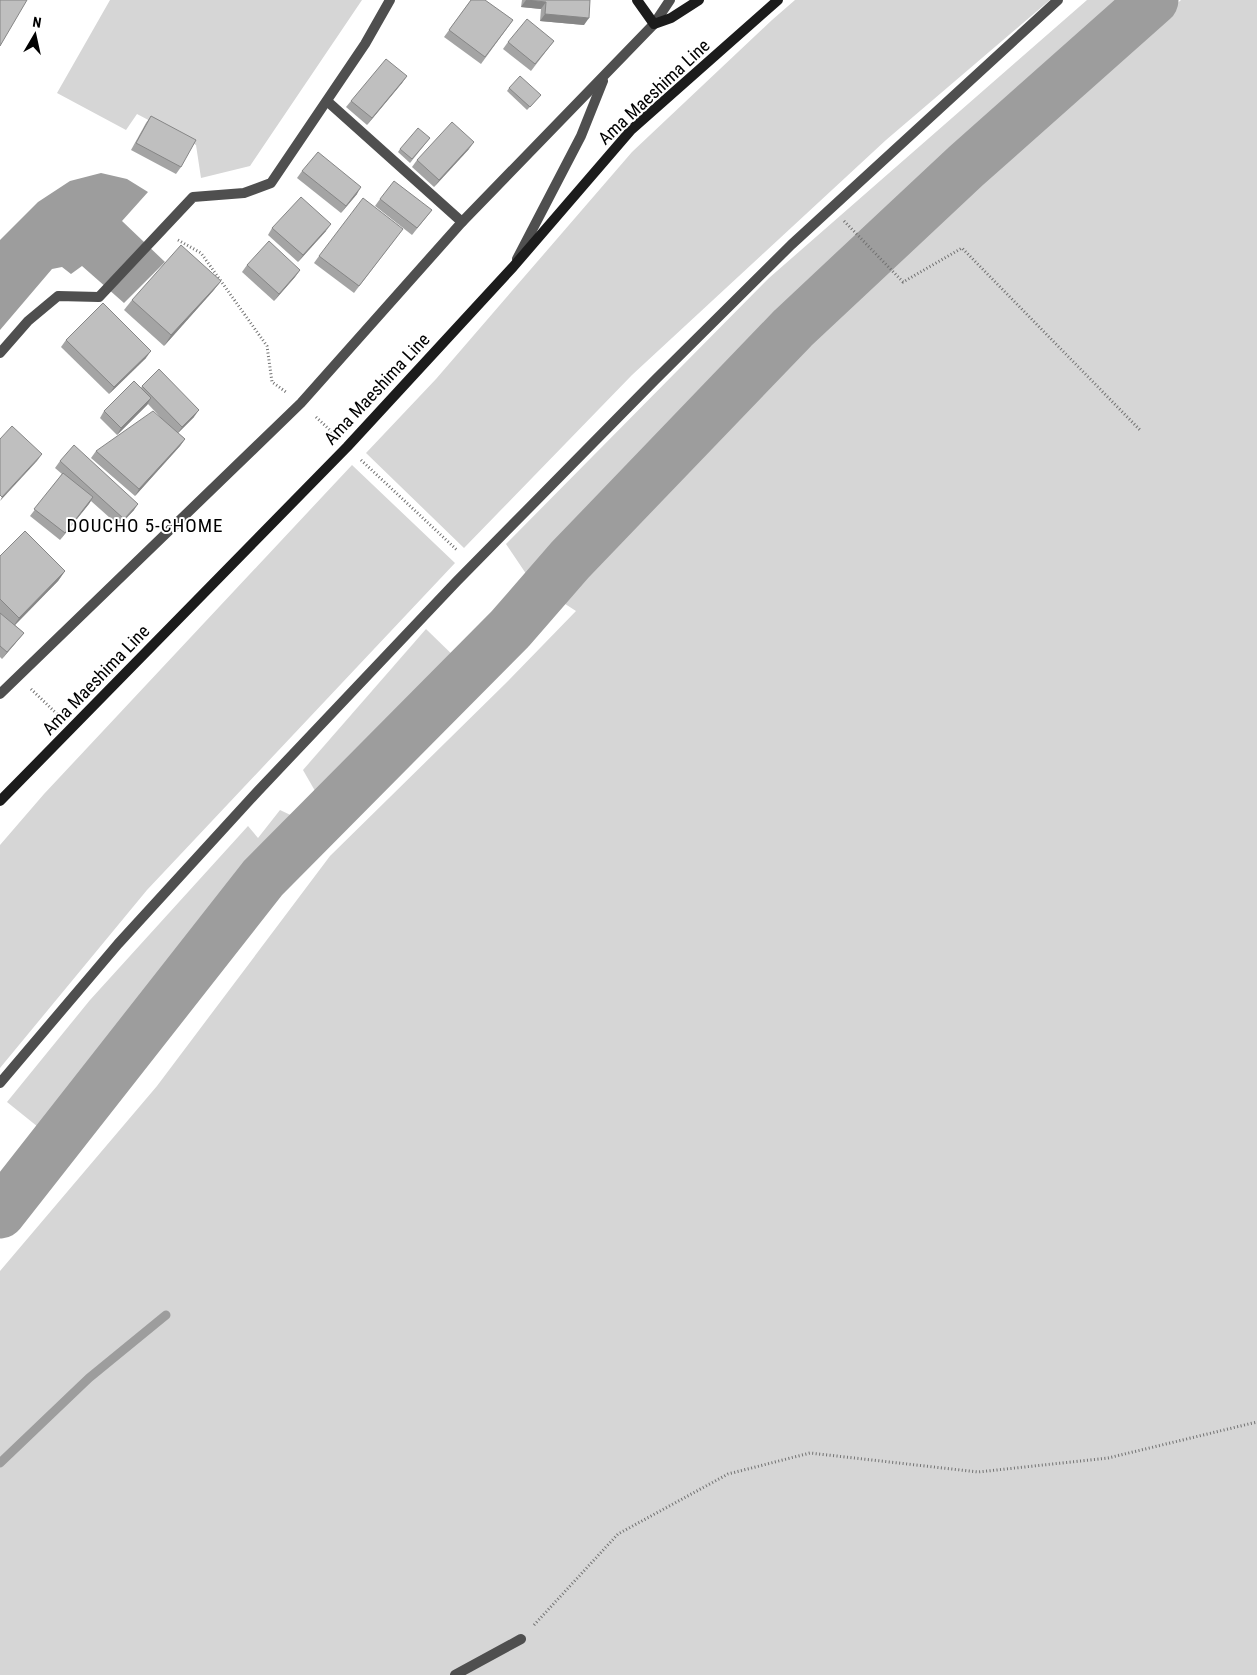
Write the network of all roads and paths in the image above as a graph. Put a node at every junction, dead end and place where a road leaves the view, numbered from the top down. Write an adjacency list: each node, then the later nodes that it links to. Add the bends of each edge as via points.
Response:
1 (390, 0): 9 (street)
2 (637, 0): 7 (main road)
3 (670, 0): 7 (street)
4 (699, 0): 7 (main road, via 672,18)
5 (778, 0): 13 (main road, Ama Maeshima Line, via 631,130)
6 (1058, 0): 10 (street)
7 (654, 24): 8 (street)
8 (605, 75): 11 (street); 13 (street, via 581,136)
9 (327, 101): 11 (street); 12 (street, via 271,183 244,193 193,197)
10 (832, 208): 16 (path, via 903,282 962,248); 18 (street, via 661,373)
11 (462, 222): 15 (street)
12 (162, 230): 14 (street, via 99,297 58,296 28,321); 15 (path, via 201,253 267,346 272,382)
13 (513, 267): 17 (main road, Ama Maeshima Line)
14 (0, 353)
15 (301, 403): 17 (path); 19 (street)
16 (1141, 431)
17 (347, 447): 18 (path); 21 (main road, Ama Maeshima Line)
18 (473, 565): 23 (street, via 138,922)
19 (18, 677): 20 (street); 21 (path)
20 (0, 694)
21 (71, 728): 22 (main road, Ama Maeshima Line)
22 (0, 801)
23 (0, 1083)
24 (1257, 1422): 25 (path, via 1108,1458 978,1472 810,1452 728,1474 618,1534)
25 (521, 1638): 26 (street)
26 (454, 1675)

